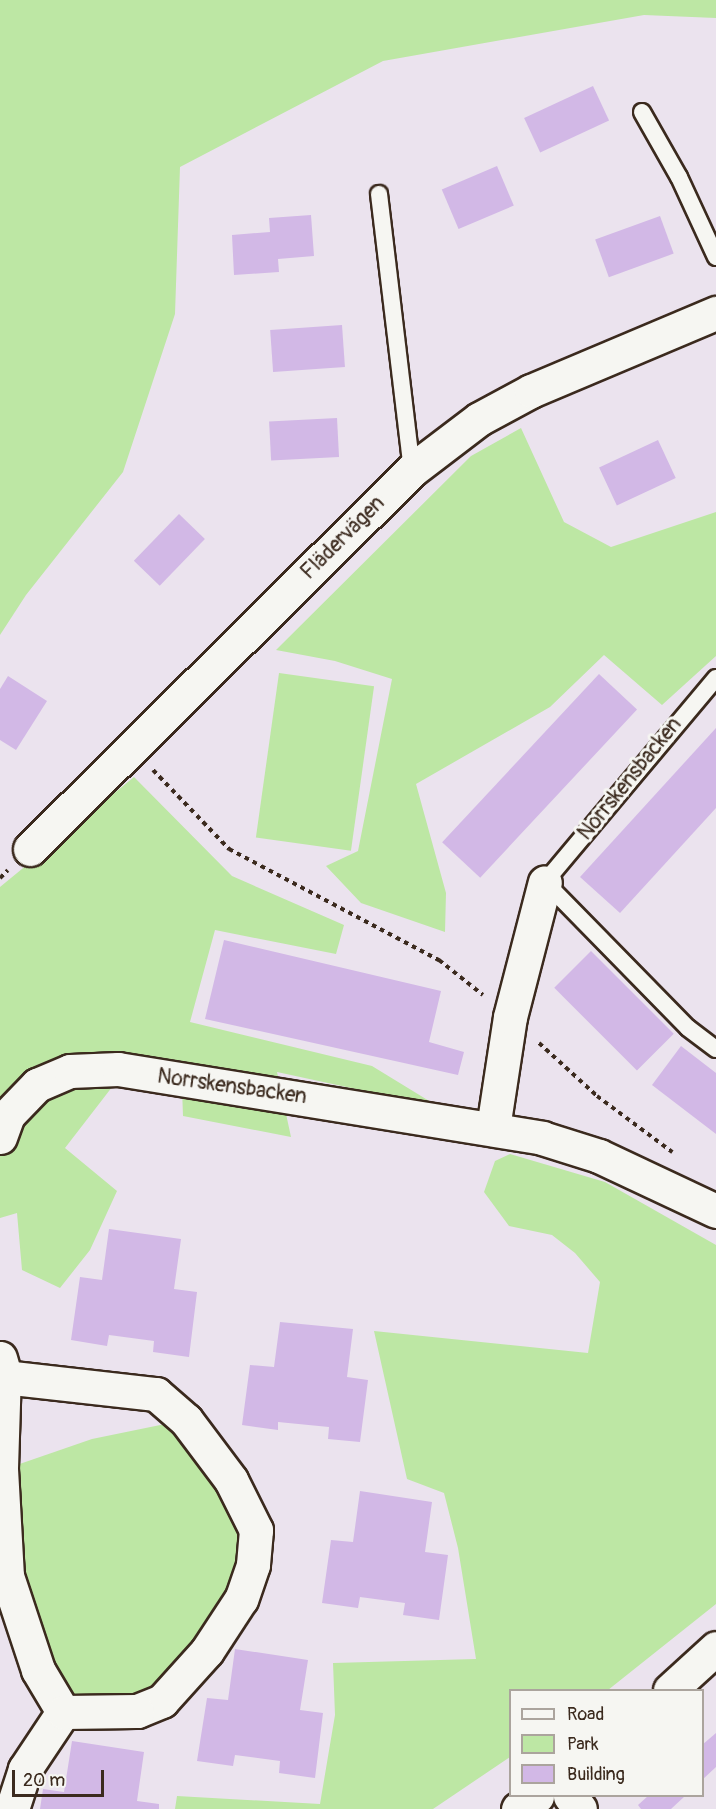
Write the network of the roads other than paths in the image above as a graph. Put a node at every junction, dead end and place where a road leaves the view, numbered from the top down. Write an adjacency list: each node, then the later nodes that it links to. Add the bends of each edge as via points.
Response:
1 (642, 112): 3 (lane, via 679,177)
2 (379, 194): 5 (lane)
3 (716, 256)
4 (716, 313): 5 (street, Flädervägen, via 531,391 479,419)
5 (412, 470): 7 (street, Flädervägen)
6 (716, 678): 8 (lane, Norrskensbacken)
7 (30, 849)
8 (545, 882): 9 (lane, via 688,1028); 10 (street, Norrskensbacken, via 510,1017)
9 (716, 1049)
10 (493, 1128): 11 (street, Norrskensbacken, via 90,1068 52,1077 30,1091 8,1115); 12 (street, Norrskensbacken, via 599,1156)
11 (0, 1137)
12 (716, 1211)
13 (2, 1367): 16 (street, via 1,1469 7,1576 38,1671); 16 (street, via 156,1394 186,1420 231,1480 256,1530 253,1565 241,1599 207,1651 162,1701 137,1710)
14 (716, 1648): 15 (street)
15 (671, 1689)
16 (63, 1712): 19 (street, via 26,1769)
17 (536, 1797): 20 (street)
18 (571, 1797): 21 (street)
19 (12, 1809)
20 (518, 1809)
21 (580, 1809)

